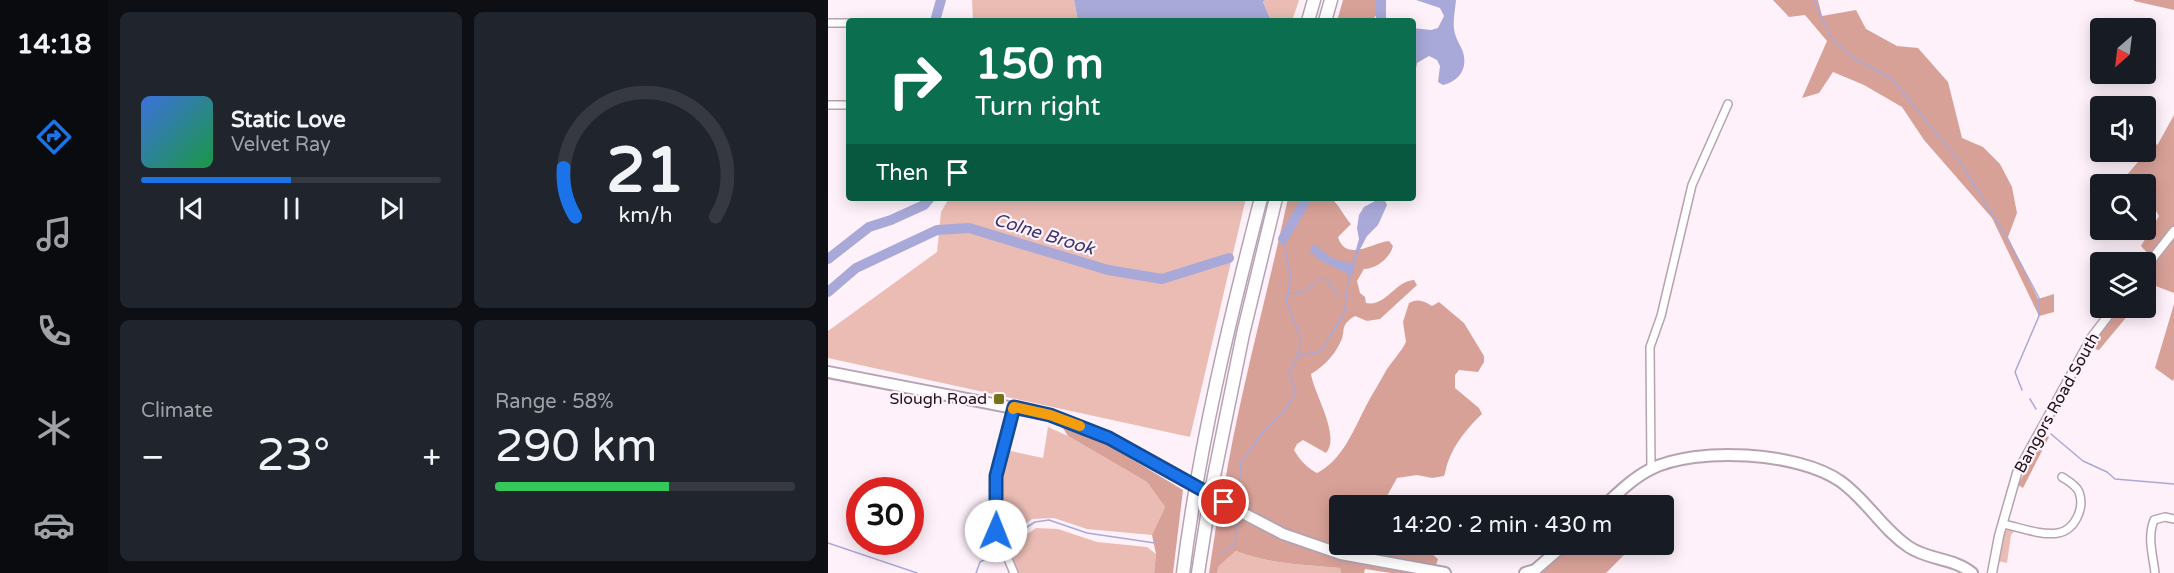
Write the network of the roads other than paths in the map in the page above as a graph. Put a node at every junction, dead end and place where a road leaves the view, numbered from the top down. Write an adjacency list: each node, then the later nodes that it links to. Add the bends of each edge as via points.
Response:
1 (1314, 0): 3 (highway)
2 (1331, 0): 4 (highway)
3 (1309, 18)
4 (1326, 18)
5 (828, 23): 6 (street)
6 (846, 23)
7 (1728, 104): 17 (street, via 1692,185 1650,347)
8 (828, 105): 9 (street)
9 (846, 105)
10 (1260, 201): 24 (highway, via 1204,441)
11 (1275, 201): 25 (highway, via 1210,491)
12 (2174, 231): 13 (street)
13 (2156, 254)
14 (2106, 318): 21 (street, Bangors Road South, via 2026,456)
15 (828, 372): 16 (main road)
16 (1014, 407): 23 (street, via 996,476 996,531); 26 (main road, bridge, via 1050,415 1109,438 1283,534 1341,554)
17 (1651, 469): 19 (main road); 28 (main road, via 1683,458 1717,455 1781,459 1817,469 1856,493 1910,548)
18 (2062, 477): 21 (street, via 2079,492 2081,503 2077,519 2068,530 2057,533)
19 (1616, 495)
20 (2174, 519): 30 (street, via 2152,517)
21 (2003, 524): 29 (street, Bangors Road South)
22 (1552, 555): 27 (main road, via 1535,570)
23 (1014, 573)
24 (1184, 573)
25 (1198, 573)
26 (1445, 573)
27 (1525, 573)
28 (1972, 573)
29 (1992, 573)
30 (2155, 573)

